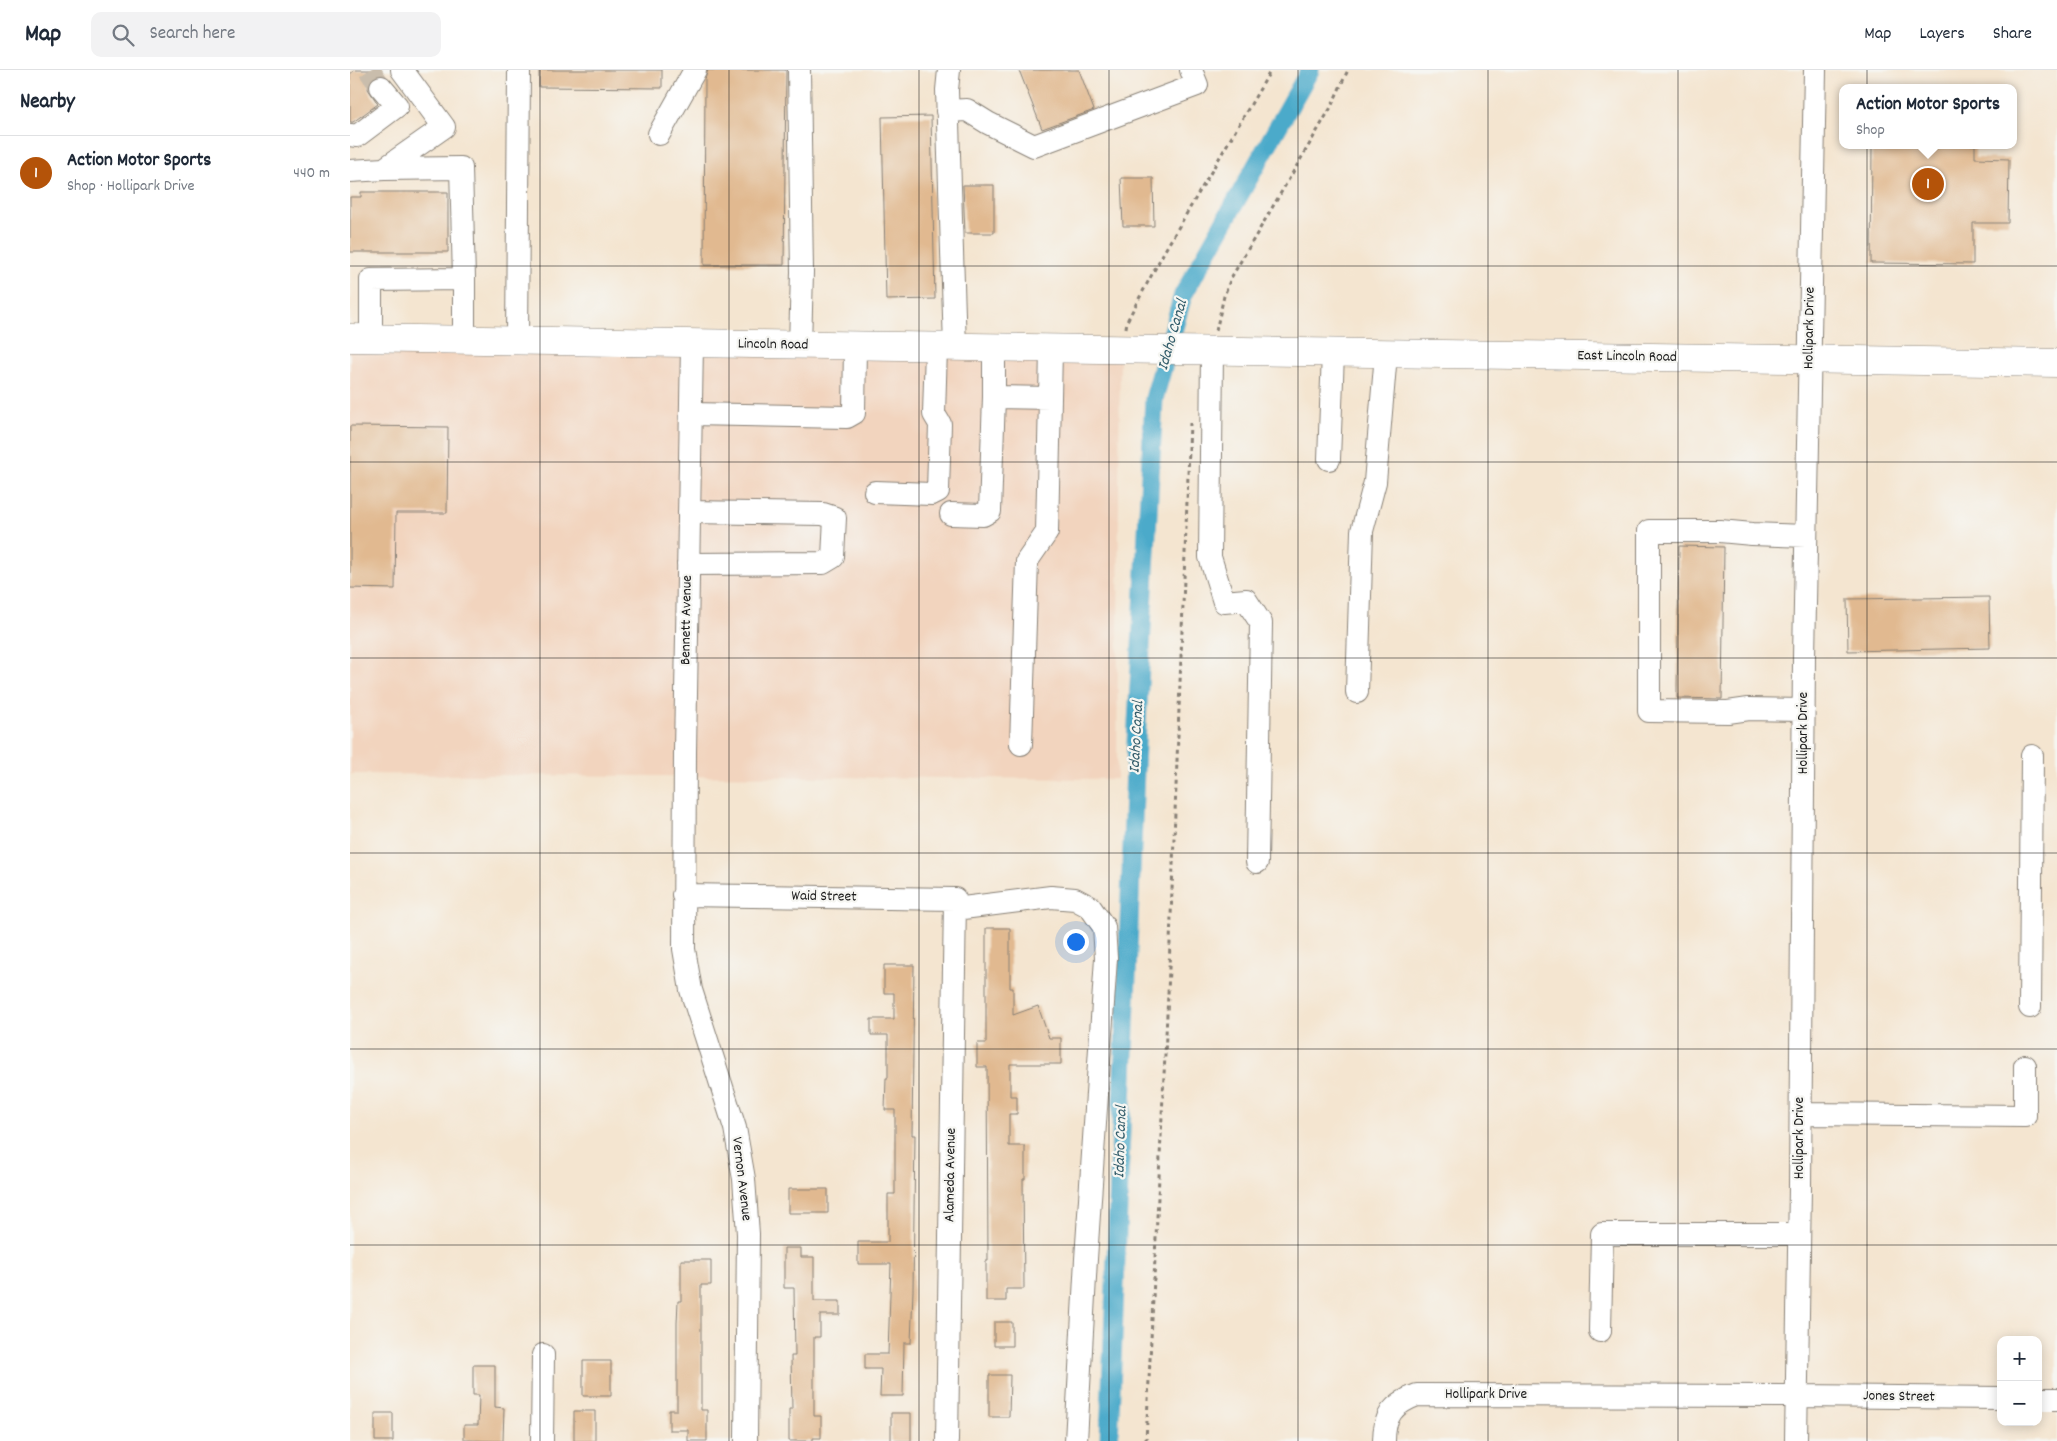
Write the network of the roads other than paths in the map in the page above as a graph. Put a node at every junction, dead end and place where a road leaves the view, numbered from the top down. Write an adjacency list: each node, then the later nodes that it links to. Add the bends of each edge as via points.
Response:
1 (402, 70): 8 (street)
2 (519, 70): 18 (street)
3 (695, 70): 11 (street)
4 (799, 70): 20 (street)
5 (949, 70): 10 (street)
6 (1191, 70): 10 (street, via 1197,84 1034,146 966,110)
7 (1815, 70): 28 (street, Hollipark Drive)
8 (417, 79): 14 (street, via 444,127)
9 (382, 86): 12 (street, via 397,106 356,136)
10 (948, 111): 22 (street, via 952,319)
11 (659, 134)
12 (350, 135)
13 (354, 165): 14 (street)
14 (384, 169): 15 (street, via 461,168)
15 (464, 279): 16 (street, via 371,280); 17 (street)
16 (360, 338): 17 (main road, Lincoln Road)
17 (464, 340): 18 (main road, Lincoln Road)
18 (517, 341): 19 (main road, Lincoln Road)
19 (692, 344): 20 (main road, Lincoln Road); 32 (street, Bennett Avenue)
20 (800, 346): 21 (main road, Lincoln Road)
21 (855, 346): 22 (main road, Lincoln Road); 32 (street, via 854,413 847,417)
22 (945, 348): 23 (main road, Lincoln Road); 34 (street, via 934,414 940,424 938,491 932,494)
23 (994, 348): 24 (main road, Lincoln Road); 30 (street)
24 (1051, 349): 25 (main road, Lincoln Road); 31 (street)
25 (1204, 352): 26 (main road, East Lincoln Road); 43 (street, via 1210,558 1224,602 1246,600 1261,623)
26 (1333, 353): 27 (main road, East Lincoln Road); 33 (street)
27 (1386, 354): 28 (main road, East Lincoln Road); 39 (street, via 1376,482 1362,531)
28 (1809, 360): 29 (main road, East Lincoln Road); 37 (street, Hollipark Drive)
29 (2057, 363)
30 (994, 397): 31 (street); 36 (street, via 990,511 983,515)
31 (1050, 398): 41 (street, via 1047,532 1027,561)
32 (692, 414): 35 (street, Bennett Avenue)
33 (1329, 459)
34 (875, 492)
35 (689, 512): 38 (street, Bennett Avenue); 38 (street, via 823,514 835,518 833,557 824,563)
36 (951, 514)
37 (1806, 536): 40 (street, Hollipark Drive); 40 (street, via 1649,531 1649,711)
38 (688, 564): 44 (street, Bennett Avenue)
39 (1358, 692)
40 (1804, 710): 48 (street, Hollipark Drive)
41 (1021, 744)
42 (2032, 756): 46 (street)
43 (1257, 862)
44 (683, 895): 45 (street, Waid Street, via 955,899); 57 (street, Vernon Avenue, via 684,950 691,990 735,1128 744,1179 748,1234)
45 (955, 909): 58 (street, Alameda Avenue); 59 (street, via 1051,897 1075,898 1090,907 1104,927 1106,958)
46 (2030, 1007)
47 (2025, 1066): 48 (street, via 2025,1116)
48 (1800, 1114): 49 (street, Hollipark Drive)
49 (1800, 1234): 50 (street, via 1602,1234); 52 (street, Hollipark Drive)
50 (1600, 1331)
51 (543, 1355): 56 (street)
52 (1797, 1396): 53 (street, Jones Street); 60 (street, Hollipark Drive, via 1416,1395 1401,1401 1391,1412 1384,1428); 61 (street, Hollipark Drive)
53 (1997, 1398)
54 (2042, 1399): 55 (street)
55 (2057, 1399)
56 (542, 1441)
57 (746, 1441)
58 (947, 1441)
59 (1076, 1441)
60 (1384, 1441)
61 (1796, 1441)

